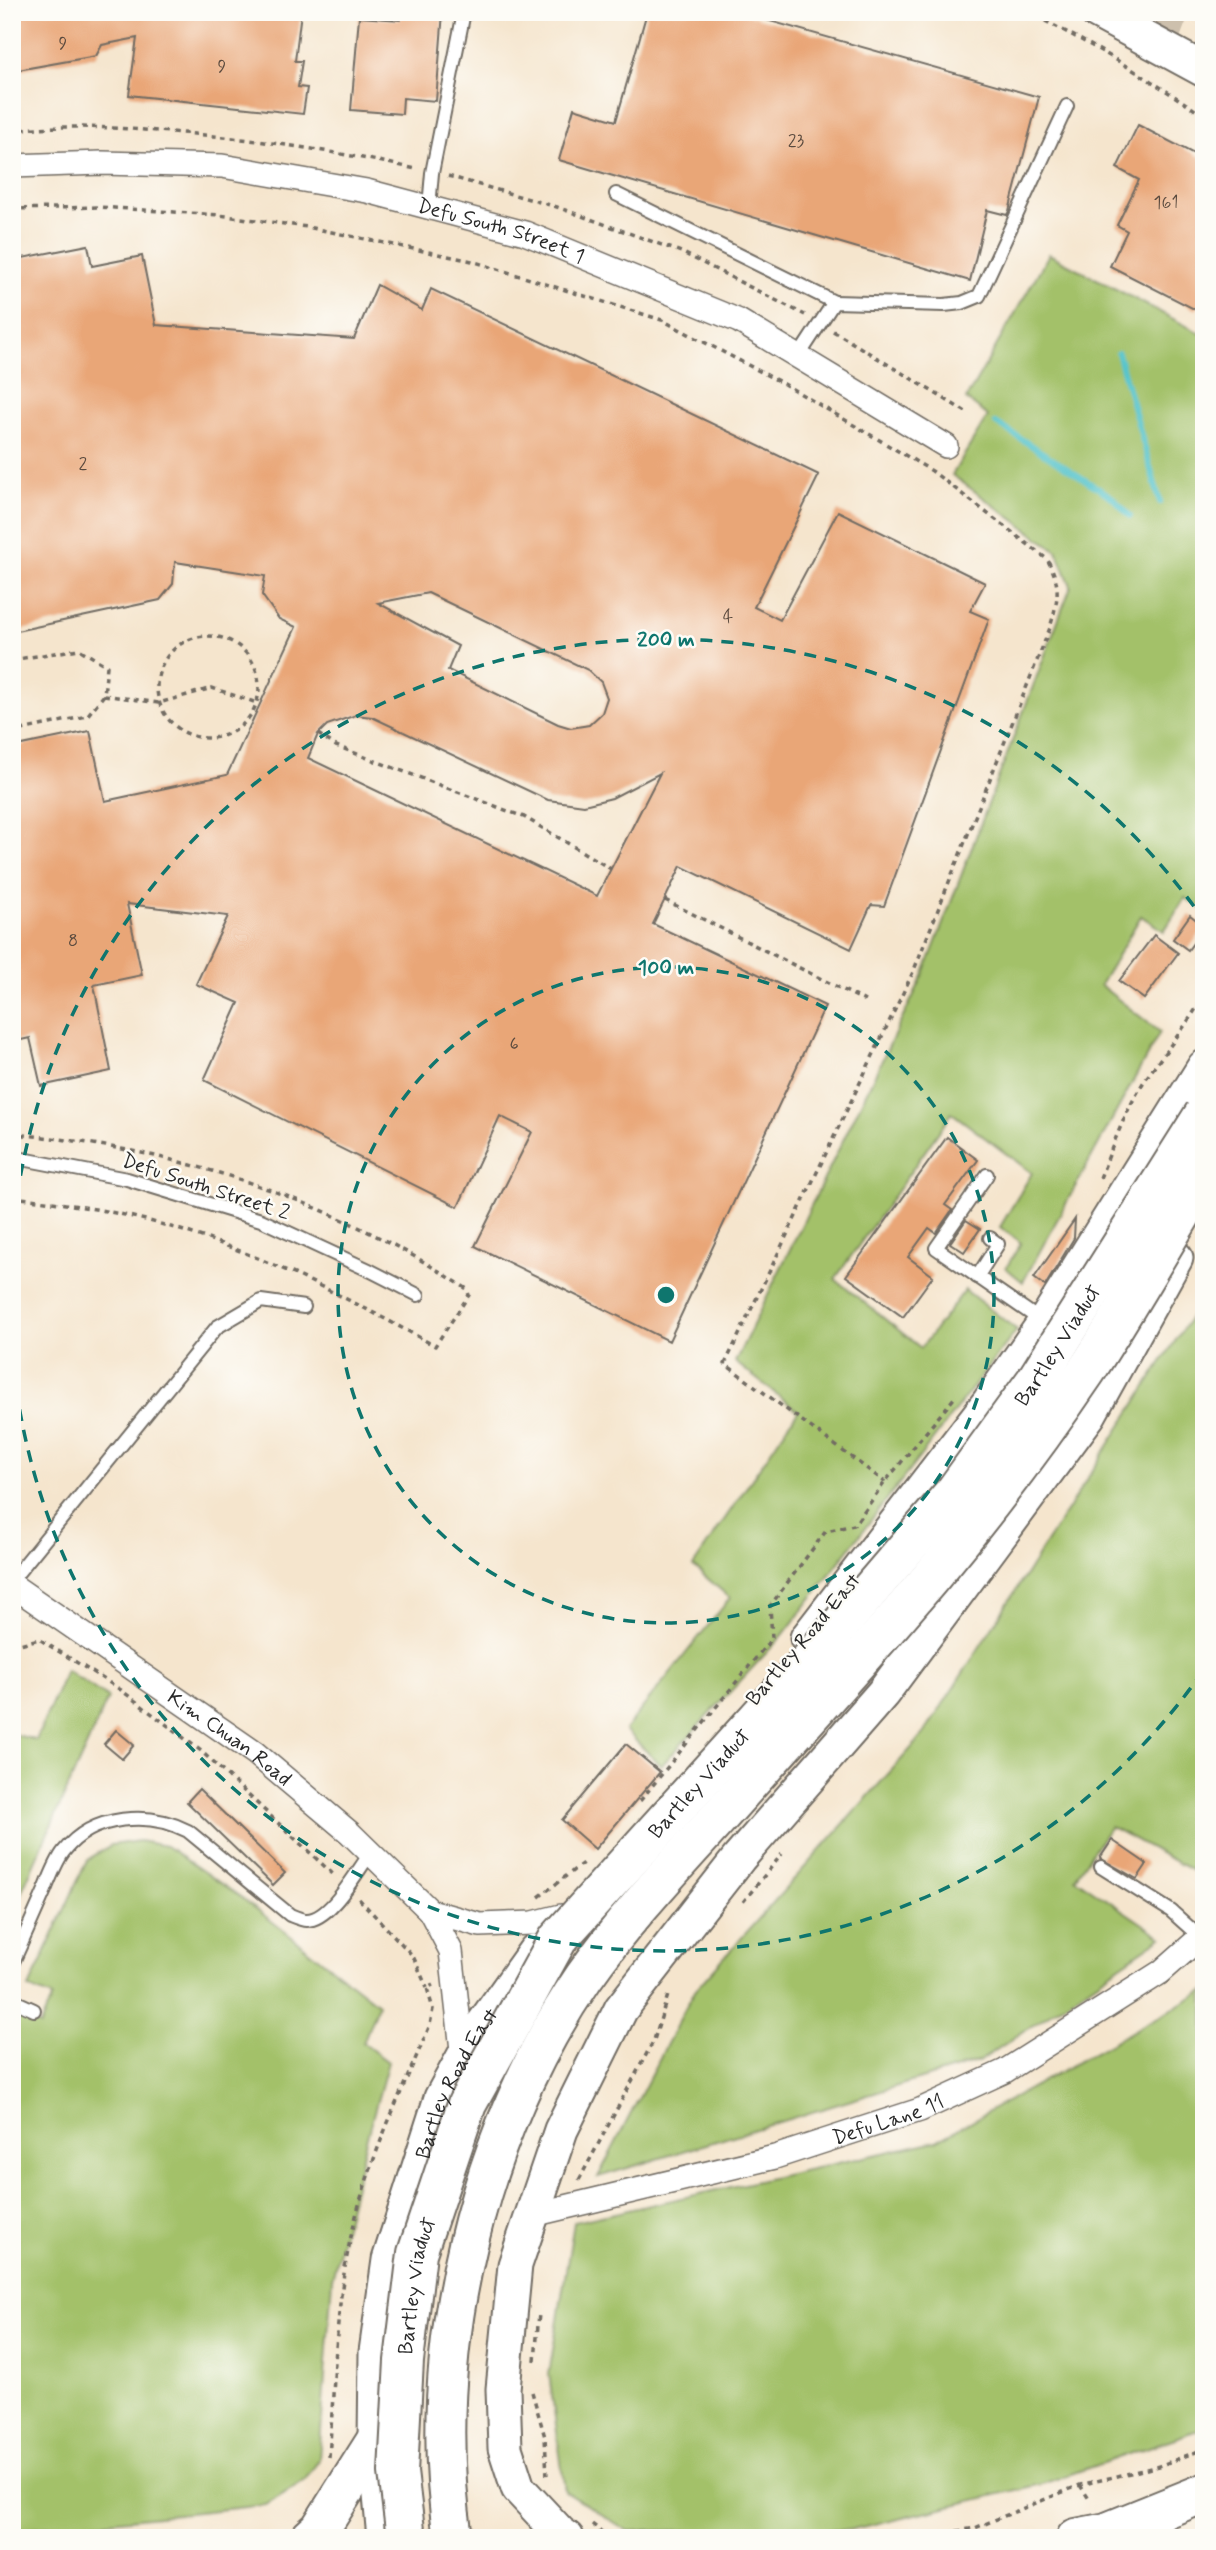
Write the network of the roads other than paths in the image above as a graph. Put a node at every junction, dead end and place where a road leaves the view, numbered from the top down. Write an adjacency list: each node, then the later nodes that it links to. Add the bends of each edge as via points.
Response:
1 (464, 12): 7 (lane)
2 (1097, 12): 3 (main road)
3 (1204, 70)
4 (1067, 106): 8 (lane, via 979,296 944,305)
5 (12, 166): 7 (street, Defu South Street 1, via 222,166 367,191)
6 (615, 194): 8 (lane)
7 (429, 207): 9 (street, Defu South Street 1, via 561,247 738,321)
8 (834, 302): 9 (lane)
9 (798, 357): 10 (street, Defu South Street 1)
10 (946, 446)
11 (1204, 1067): 21 (main road, Bartley Road East)
12 (1204, 1114): 42 (highway, Bartley Viaduct, bridge, via 1036,1380 956,1490 813,1657 558,1939 467,2104 417,2253 404,2361 398,2472)
13 (12, 1157): 19 (lane, Defu South Street 2, via 127,1179 261,1220)
14 (987, 1175): 18 (lane, via 936,1248)
15 (1204, 1177): 43 (highway, Bartley Viaduct, bridge, via 1087,1369 1003,1487 933,1575 649,1894 591,1968 553,2027 502,2136 463,2269 452,2337 446,2429)
16 (1204, 1210): 24 (main road, via 1089,1415)
17 (990, 1238): 18 (lane, via 998,1244)
18 (977, 1277): 21 (lane)
19 (418, 1296)
20 (304, 1307): 23 (lane, via 261,1301 217,1327)
21 (1044, 1323): 22 (main road, Bartley Road East)
22 (893, 1527): 24 (main road, via 920,1517 951,1527 961,1547); 28 (main road, Bartley Road East, via 802,1644)
23 (12, 1583): 25 (street, Kim Chuan Road, via 255,1753)
24 (960, 1589): 34 (main road, via 883,1693 739,1858 621,2009)
25 (370, 1853): 27 (street, Kim Chuan Road); 30 (lane, via 327,1911 307,1921 290,1915 172,1823 126,1819 104,1824 64,1851)
26 (1101, 1867): 29 (lane)
27 (430, 1911): 28 (street, via 480,1925 533,1923); 35 (street, via 451,1951)
28 (561, 1916): 31 (main road, Bartley Road East)
29 (1202, 1936): 36 (street, Defu Lane 11, via 1161,1972 1005,2071 920,2110 775,2157)
30 (12, 1965)
31 (524, 1966): 34 (main road, via 560,1981 592,2003); 35 (main road, Bartley Road East)
32 (12, 2000): 33 (lane)
33 (34, 2010)
34 (611, 2029): 36 (main road, via 561,2130)
35 (463, 2059): 37 (main road, Bartley Road East, via 441,2098 389,2260 376,2352)
36 (531, 2215): 39 (main road, via 515,2265 510,2302 503,2389 505,2448 518,2488 560,2533)
37 (375, 2442): 40 (highway); 41 (main road, Bartley Road East)
38 (1204, 2493): 44 (highway, via 1107,2532)
39 (576, 2528)
40 (310, 2538)
41 (384, 2538)
42 (405, 2538)
43 (453, 2538)
44 (1076, 2538)

